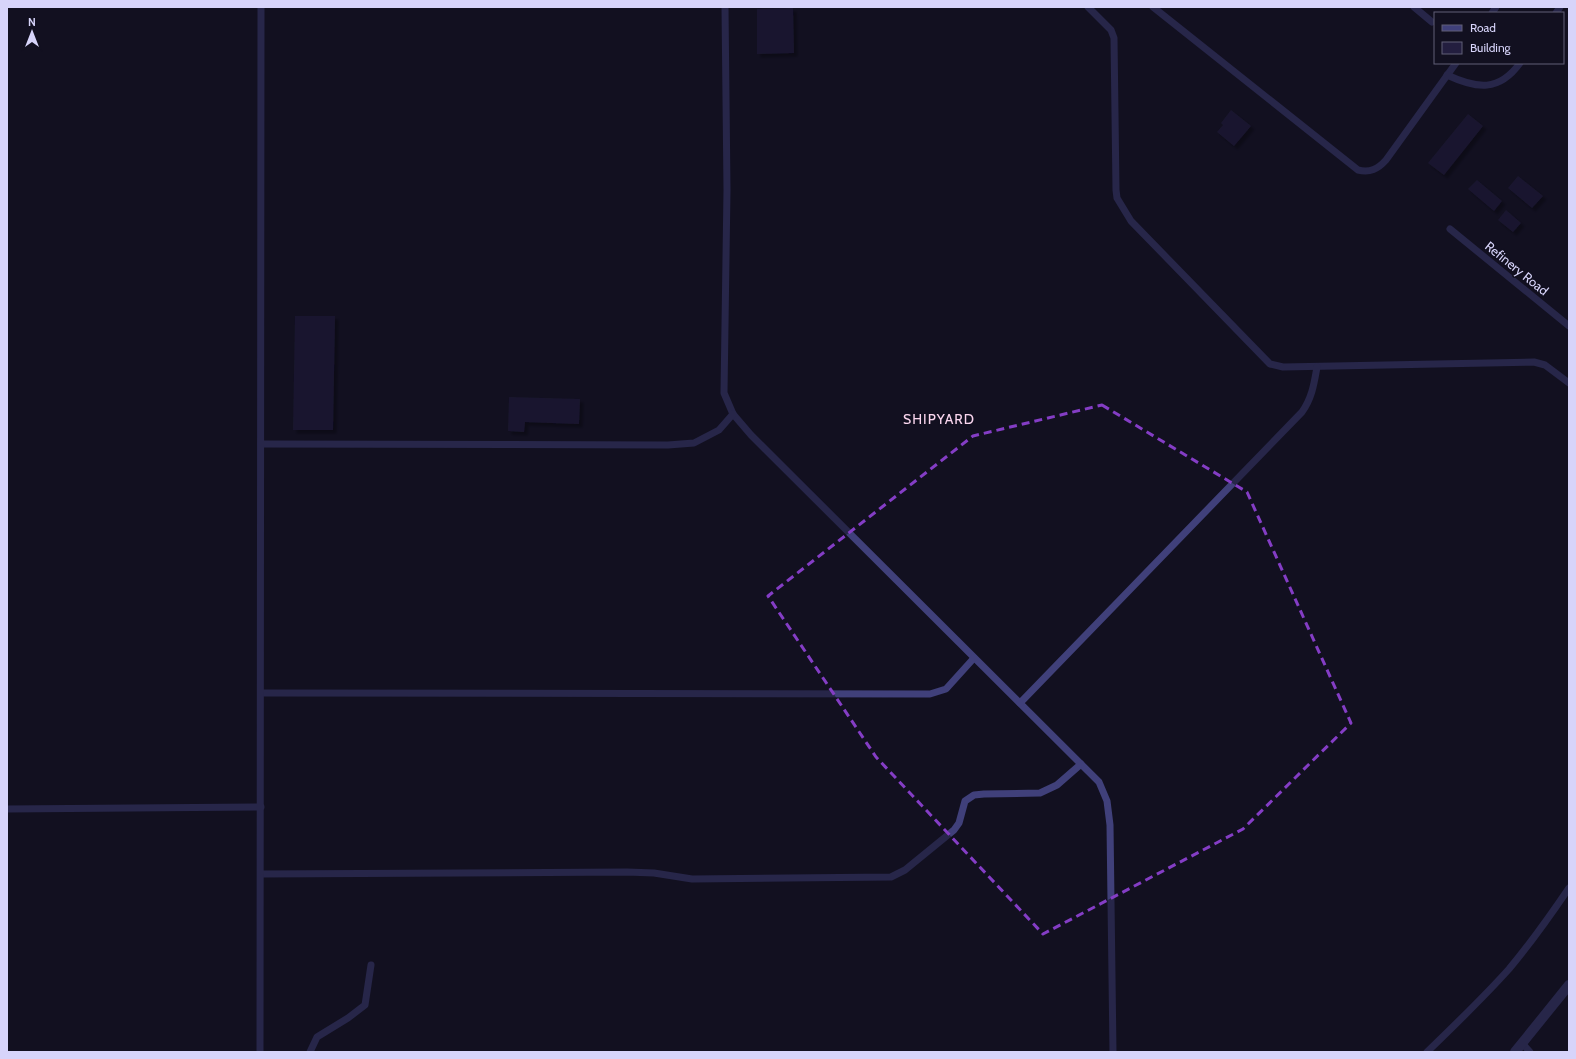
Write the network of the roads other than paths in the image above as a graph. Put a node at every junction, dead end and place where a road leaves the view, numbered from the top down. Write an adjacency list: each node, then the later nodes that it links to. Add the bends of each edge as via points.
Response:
1 (261, 7): 15 (lane)
2 (725, 7): 14 (lane, via 727,190 724,394)
3 (1088, 7): 12 (lane, via 1111,30 1114,38 1116,190 1122,208 1136,226 1270,364 1283,367)
4 (1153, 7): 9 (lane, via 1358,170 1367,173 1380,167 1386,160)
5 (1414, 7): 6 (lane)
6 (1432, 22)
7 (1455, 64): 9 (lane)
8 (1519, 64): 9 (lane, via 1504,80 1481,86)
9 (1447, 75)
10 (1450, 229): 11 (lane, Refinery Road)
11 (1569, 326)
12 (1317, 367): 13 (lane, via 1534,362 1545,365); 18 (lane, via 1313,391 1302,412)
13 (1569, 383)
14 (733, 414): 15 (lane, via 719,430 694,443 668,445); 16 (lane)
15 (261, 444): 17 (lane)
16 (974, 658): 17 (lane, via 946,688 930,694); 18 (lane)
17 (261, 693): 20 (lane)
18 (1020, 703): 19 (lane)
19 (1081, 764): 22 (lane, via 1057,785 1040,793 974,795 965,801 959,823 954,830 905,870 891,877 692,879 627,872); 29 (lane, via 1099,782 1107,801 1110,825)
20 (261, 808): 21 (lane); 22 (lane)
21 (7, 809)
22 (261, 874): 27 (lane)
23 (1569, 888): 30 (lane, via 1509,969)
24 (371, 965): 28 (lane, via 365,1005 318,1037)
25 (1569, 985): 26 (street)
26 (1522, 1043): 31 (street); 32 (lane)
27 (260, 1052)
28 (310, 1052)
29 (1112, 1052)
30 (1427, 1052)
31 (1515, 1052)
32 (1530, 1052)

